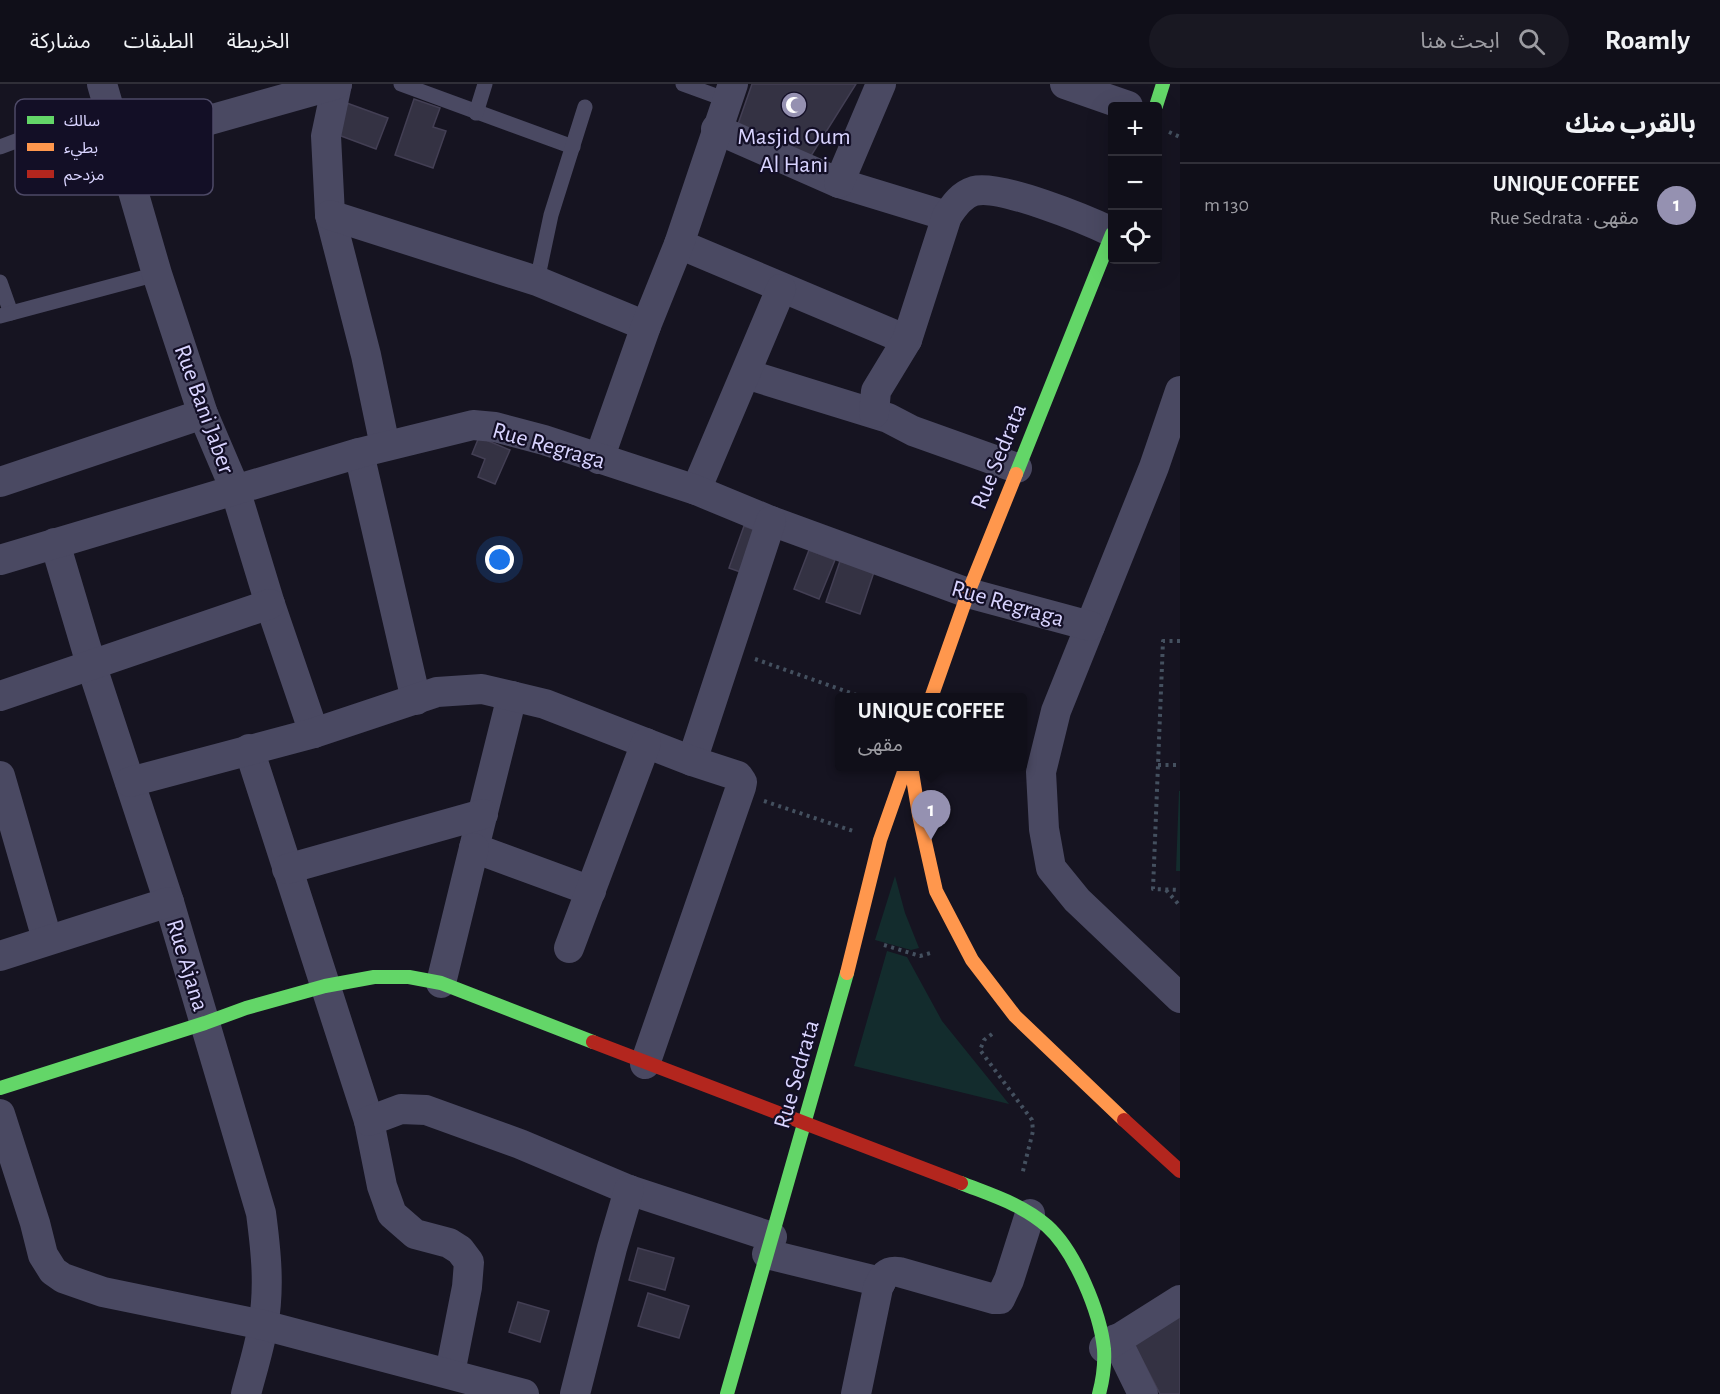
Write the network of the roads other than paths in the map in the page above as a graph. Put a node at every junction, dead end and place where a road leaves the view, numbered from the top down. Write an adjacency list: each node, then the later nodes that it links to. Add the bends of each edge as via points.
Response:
1 (337, 84): 13 (street); 20 (street, via 326,136)
2 (401, 84): 12 (lane)
3 (485, 84): 12 (lane)
4 (683, 84): 8 (lane)
5 (881, 84): 18 (street)
6 (1065, 84): 9 (street)
7 (1163, 84): 10 (street)
8 (730, 92): 14 (street)
9 (1117, 102)
10 (1157, 102)
11 (585, 107): 17 (lane)
12 (476, 113): 17 (lane)
13 (213, 120)
14 (716, 129): 18 (street); 23 (street)
15 (15, 140): 16 (lane)
16 (0, 147)
17 (573, 147): 26 (lane, via 551,215)
18 (839, 183): 21 (street)
19 (135, 195): 25 (street, Rue Bani Jaber)
20 (330, 215): 26 (street); 36 (street, via 366,355)
21 (947, 216): 22 (street, via 957,201 974,191 988,190 1043,204); 31 (street)
22 (1108, 230)
23 (679, 244): 28 (street); 30 (street)
24 (1108, 245): 38 (street, Rue Sedrata)
25 (157, 274): 29 (lane); 35 (street, Rue Bani Jaber)
26 (537, 281): 30 (street)
27 (0, 282): 29 (lane)
28 (782, 289): 31 (street); 32 (street)
29 (6, 314)
30 (646, 326): 37 (street)
31 (907, 340): 34 (street, via 876,391)
32 (746, 374): 34 (street); 41 (street)
33 (1180, 391): 47 (street)
34 (873, 413): 38 (street)
35 (203, 414): 39 (street); 40 (street, Rue Bani Jaber)
36 (372, 450): 37 (street, Rue Regraga, via 473,425 544,440); 40 (street, Rue Regraga); 52 (street)
37 (599, 459): 41 (street, Rue Regraga)
38 (1017, 468): 45 (street, Rue Sedrata)
39 (0, 482)
40 (235, 489): 43 (street, Rue Regraga); 46 (street, Rue Bani Jaber)
41 (696, 490): 42 (street, Rue Regraga)
42 (771, 521): 45 (street, Rue Regraga); 56 (street)
43 (55, 543): 44 (street, Rue Regraga); 48 (street, Rue Ajana)
44 (0, 560)
45 (968, 593): 47 (street, Rue Regraga); 49 (street, Rue Sedrata)
46 (270, 604): 48 (street); 53 (street, Rue Bani Jaber)
47 (1090, 626): 71 (street, via 1056,711 1041,772 1044,830 1051,868 1077,900)
48 (91, 664): 50 (street); 60 (street, Rue Ajana)
49 (933, 693)
50 (0, 696)
51 (512, 696): 52 (street, via 482,689 437,692); 54 (street, via 545,704); 61 (street)
52 (416, 700): 53 (street)
53 (314, 733): 55 (street)
54 (646, 743): 56 (street); 64 (street)
55 (249, 749): 60 (street); 63 (street)
56 (692, 761): 73 (street, via 738,776 742,782)
57 (904, 771): 77 (street, Rue Sedrata, via 880,840)
58 (912, 771): 78 (street, via 936,891 972,960 1015,1016)
59 (0, 776): 66 (street)
60 (130, 782): 65 (street, Rue Ajana)
61 (483, 814): 62 (street); 63 (street)
62 (474, 849): 64 (street); 69 (street)
63 (287, 868): 70 (street)
64 (591, 891): 67 (street)
65 (169, 902): 66 (street); 72 (street, Rue Ajana)
66 (47, 939): 68 (street)
67 (570, 948)
68 (0, 956)
69 (441, 983): 70 (street, via 409,977 374,977); 73 (street)
70 (325, 986): 72 (street); 76 (street)
71 (1180, 998)
72 (205, 1023): 74 (street); 84 (street, Rue Ajana, via 261,1213 267,1258)
73 (645, 1064): 77 (street)
74 (0, 1088)
75 (0, 1114): 84 (street, via 43,1255 53,1271 103,1292)
76 (369, 1121): 79 (street, via 401,1109 426,1110); 86 (street, via 392,1214 415,1234 449,1243 469,1262)
77 (806, 1124): 80 (street); 81 (street, Rue Sedrata)
78 (1180, 1171)
79 (629, 1190): 81 (street); 89 (street)
80 (1022, 1209): 82 (street, via 1009,1280 1000,1299 899,1272 886,1273); 85 (street, via 1048,1228 1065,1250)
81 (770, 1245): 82 (street); 90 (street, Rue Sedrata)
82 (881, 1282): 91 (street)
83 (1180, 1300): 85 (street)
84 (263, 1325): 86 (street); 87 (street, Rue Ajana)
85 (1110, 1343): 92 (street); 93 (street)
86 (450, 1373): 88 (street)
87 (246, 1394)
88 (524, 1394)
89 (574, 1394)
90 (727, 1394)
91 (856, 1394)
92 (1099, 1394)
93 (1143, 1394)

